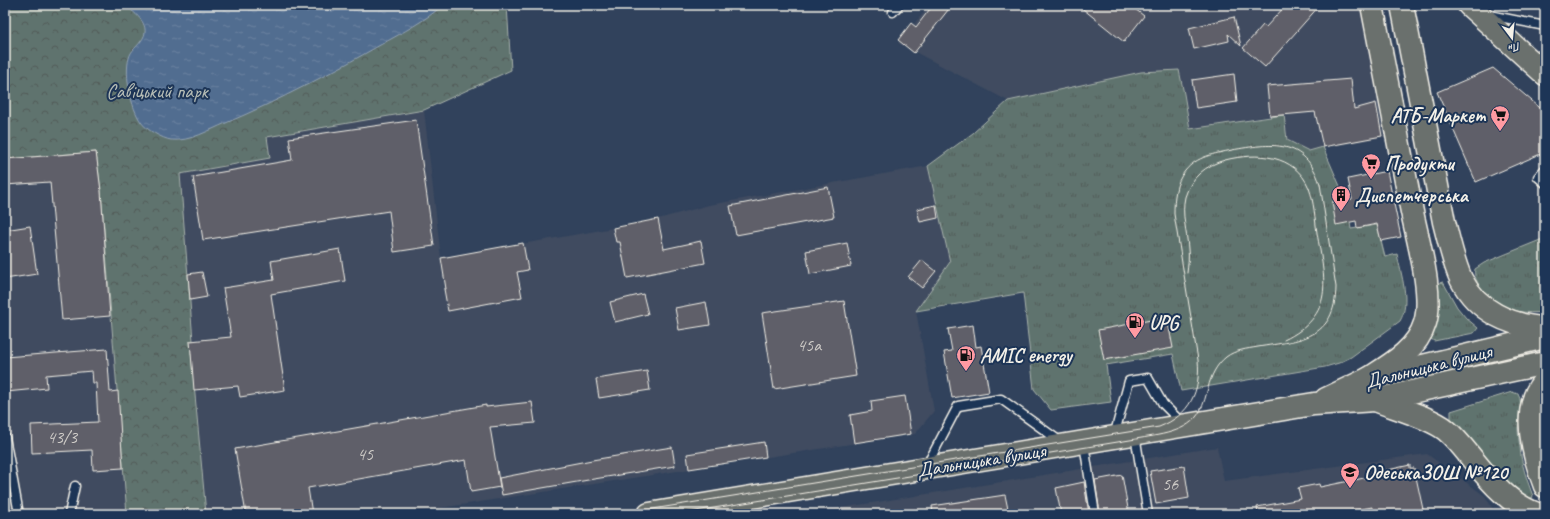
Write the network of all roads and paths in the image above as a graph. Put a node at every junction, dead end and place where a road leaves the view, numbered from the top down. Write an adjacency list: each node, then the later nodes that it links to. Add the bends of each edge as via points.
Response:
1 (1372, 5): 11 (main road, via 1419,247 1428,312 1420,336 1410,348 1392,365)
2 (1402, 5): 8 (main road, via 1444,222 1462,279 1475,299 1494,315 1515,324)
3 (1473, 9): 4 (lane); 5 (main road)
4 (1543, 27)
5 (1545, 74)
6 (1545, 169): 7 (lane, via 1538,177)
7 (1545, 183)
8 (1545, 328)
9 (1545, 337): 11 (main road, Дальницька вулиця)
10 (1545, 363): 13 (main road, Дальницька вулиця)
11 (1368, 379): 14 (main road, Дальницька вулиця)
12 (1545, 380): 22 (main road, via 1536,393 1531,422 1536,456)
13 (1375, 400): 14 (main road, Дальницька вулиця); 28 (main road, via 1445,429 1494,484)
14 (1314, 404): 15 (main road, Дальницька вулиця)
15 (1185, 426): 16 (main road, Дальницька вулиця); 18 (lane, via 1163,404 1148,378 1129,381)
16 (1135, 435): 18 (main road, Дальницька вулиця); 27 (lane)
17 (5, 437): 23 (lane)
18 (1114, 438): 19 (main road, Дальницька вулиця)
19 (1075, 444): 20 (main road, Дальницька вулиця); 20 (lane, via 1001,399 958,406); 26 (lane)
20 (925, 469): 25 (main road, Дальницька вулиця)
21 (75, 486): 24 (lane)
22 (1545, 486)
23 (19, 514)
24 (69, 514)
25 (649, 514)
26 (1095, 514)
27 (1148, 514)
28 (1534, 514)

